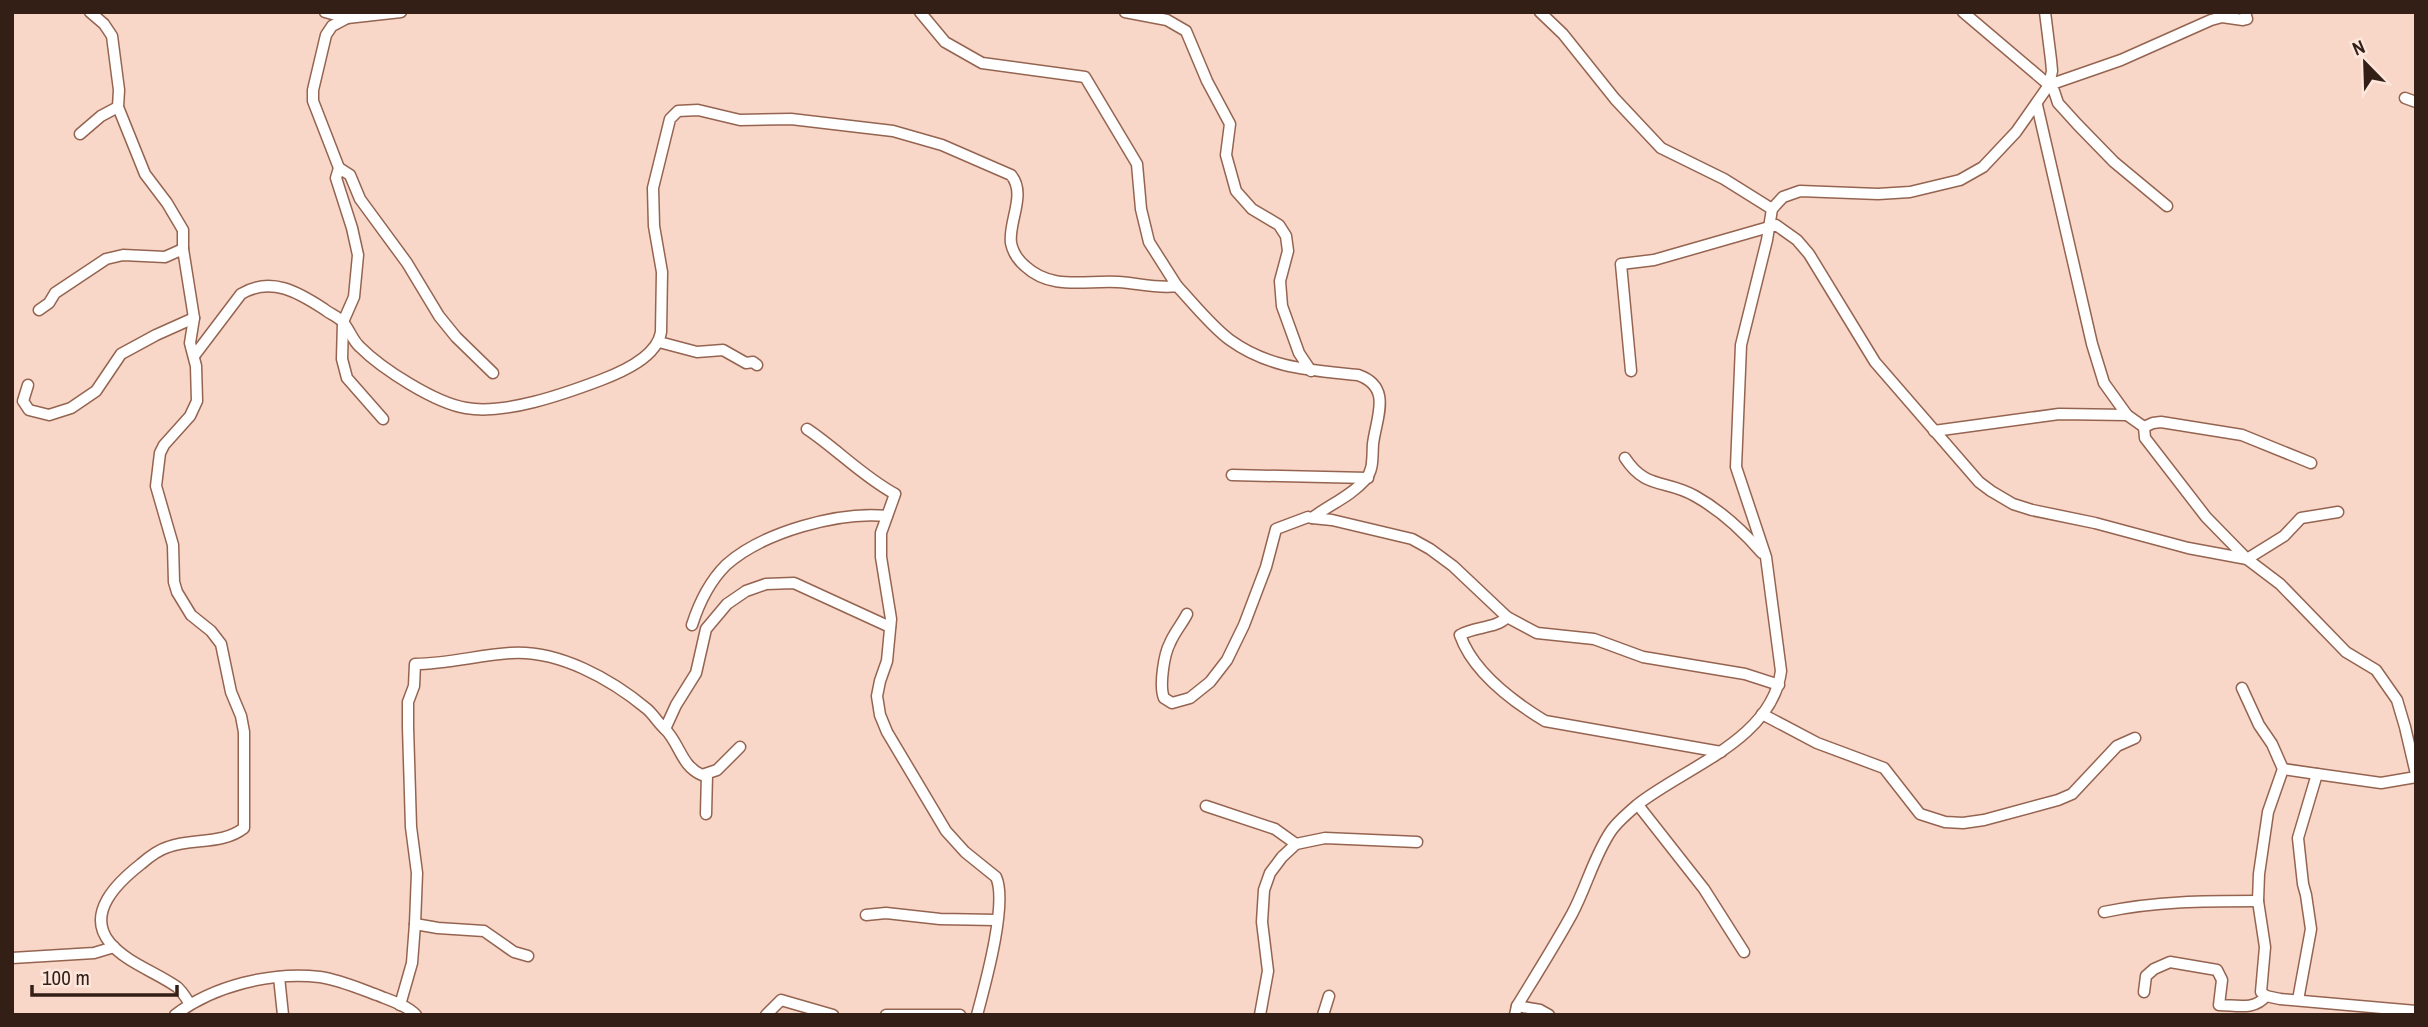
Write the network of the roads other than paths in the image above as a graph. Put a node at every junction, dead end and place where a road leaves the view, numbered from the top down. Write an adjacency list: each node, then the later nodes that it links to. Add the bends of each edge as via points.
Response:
1 (90, 12): 15 (street, via 112,36)
2 (325, 12): 10 (street)
3 (401, 12): 10 (street)
4 (920, 12): 22 (street, via 945,42 982,63 1085,77 1137,164 1149,242)
5 (1125, 12): 29 (street, via 1167,20 1186,31 1230,124 1226,155 1236,191 1286,236 1282,306 1299,354)
6 (1540, 12): 19 (street, via 1661,148)
7 (1963, 12): 11 (street)
8 (2045, 12): 11 (street, via 2052,71)
9 (2245, 12): 11 (street, via 2247,19 2211,20 2121,60)
10 (348, 15): 17 (street, via 326,35 313,90)
11 (2049, 85): 14 (street); 18 (street, via 2058,103 2114,162)
12 (2405, 98): 13 (street)
13 (2416, 102)
14 (2037, 105): 19 (street, via 2002,149 1960,180 1895,193 1800,191 1783,197); 33 (street, via 2092,344 2104,383)
15 (118, 107): 16 (street); 21 (street, via 145,174 183,230)
16 (80, 134)
17 (339, 168): 25 (street, via 336,178 358,255 354,297); 31 (street, via 350,175 360,198 439,316)
18 (2167, 206)
19 (1772, 209): 20 (street)
20 (1769, 227): 30 (street, via 1654,260 1621,264); 37 (street, via 1778,226 1809,254 1875,362); 45 (street, via 1741,345 1736,467)
21 (183, 248): 23 (street, via 165,257 106,259 55,293); 24 (street)
22 (1177, 286): 26 (street, via 1063,284 1042,278 1017,258 1011,243 1018,192 1015,180 942,145 893,131 791,120 740,120 685,109 670,119 653,188 662,272); 29 (street, via 1238,345 1281,365)
23 (39, 310)
24 (194, 318): 27 (street, via 190,343); 32 (street, via 121,354 96,391 71,408 49,415 29,410 23,401)
25 (343, 322): 26 (street, via 359,346 399,377 451,404 485,410 604,379 644,357); 27 (street, via 292,290 261,286 241,294); 34 (street, via 346,378)
26 (659, 342): 28 (street, via 697,352 723,350)
27 (194, 356): 72 (street, via 197,401 191,416 160,453 156,486 173,545 177,592 191,615 221,644 241,716 244,828 229,838 167,847 127,876 110,893 102,911 104,934)
28 (757, 365)
29 (1311, 371): 41 (street, via 1359,374 1378,390 1381,403 1374,461)
30 (1631, 371)
31 (493, 373)
32 (28, 385)
33 (2127, 415): 35 (street); 37 (street, via 2059,414)
34 (383, 419)
35 (2144, 427): 39 (street, via 2161,422 2242,435); 46 (street, via 2145,438 2206,517)
36 (807, 429): 43 (street, via 895,494)
37 (1934, 431): 46 (street, via 1979,482 2013,504)
38 (1625, 458): 45 (street, via 1646,480 1683,490 1707,503)
39 (2311, 463)
40 (1232, 475): 41 (street)
41 (1367, 478): 44 (street)
42 (2338, 512): 46 (street, via 2301,518 2277,541)
43 (887, 516): 49 (street, via 860,515 814,523 757,546 727,565 711,583); 50 (street, via 881,549)
44 (1312, 518): 47 (street, via 1276,529 1266,568 1227,660 1200,692 1172,703 1164,698 1161,684 1170,642); 48 (street, via 1412,540 1430,549)
45 (1766, 557): 51 (street)
46 (2247, 559): 61 (street, via 2280,584 2346,652 2376,670 2396,700)
47 (1187, 614)
48 (1507, 617): 51 (street, via 1537,633 1594,639 1643,657 1745,674); 57 (street, via 1460,635 1495,684 1522,707 1545,721)
49 (692, 625)
50 (890, 627): 54 (street, via 794,583 766,584 746,591 727,604 706,629 696,673); 70 (street, via 877,696 880,715 946,831 996,877 1000,890)
51 (1779, 685): 53 (street)
52 (2242, 688): 58 (street)
53 (1762, 714): 55 (street, via 1817,743 1884,768 1920,814 1945,822 1984,820 2058,800 2072,793 2117,746); 57 (street)
54 (665, 729): 60 (street, via 690,768); 71 (street, via 626,693 551,657 512,653 415,664 408,702 411,827 417,873)
55 (2135, 738)
56 (740, 747): 60 (street)
57 (1721, 752): 62 (street)
58 (2283, 769): 59 (street); 67 (street, via 2267,812)
59 (2317, 774): 61 (street, via 2381,783); 80 (street, via 2298,838 2311,929)
60 (707, 775): 64 (street)
61 (2416, 775)
62 (1638, 805): 73 (street, via 1703,889); 83 (street, via 1611,831 1574,911)
63 (1206, 806): 66 (street, via 1275,829)
64 (706, 814)
65 (1417, 842): 66 (street, via 1340,837)
66 (1296, 844): 96 (street, via 1270,873 1264,890 1262,922 1268,971)
67 (2258, 901): 68 (street, via 2169,902); 79 (street, via 2265,947 2260,991)
68 (2104, 912)
69 (866, 915): 70 (street)
70 (996, 920): 95 (street, via 992,960)
71 (415, 925): 74 (street, via 484,931); 82 (street, via 412,962)
72 (114, 947): 75 (street, via 94,953); 81 (street, via 179,989)
73 (1744, 952)
74 (528, 956)
75 (12, 958)
76 (279, 977): 81 (street); 82 (street, via 334,979); 89 (street)
77 (2144, 992): 79 (street, via 2146,976 2172,962 2217,970 2222,980 2219,1005 2250,1006)
78 (1329, 996): 97 (street)
79 (2266, 996): 80 (street)
80 (2298, 1000): 84 (street)
81 (190, 1004): 88 (street)
82 (400, 1005): 90 (street)
83 (1516, 1010): 98 (street, via 1540,1010)
84 (2341, 1010): 86 (street)
85 (2416, 1011): 87 (street)
86 (2379, 1012): 87 (street)
87 (2399, 1013)
88 (177, 1014)
89 (283, 1015)
90 (416, 1015)
91 (766, 1015): 92 (street, via 781,1000)
92 (833, 1015)
93 (886, 1015): 94 (street)
94 (960, 1015)
95 (977, 1015)
96 (1260, 1015)
97 (1322, 1015)
98 (1549, 1015)

